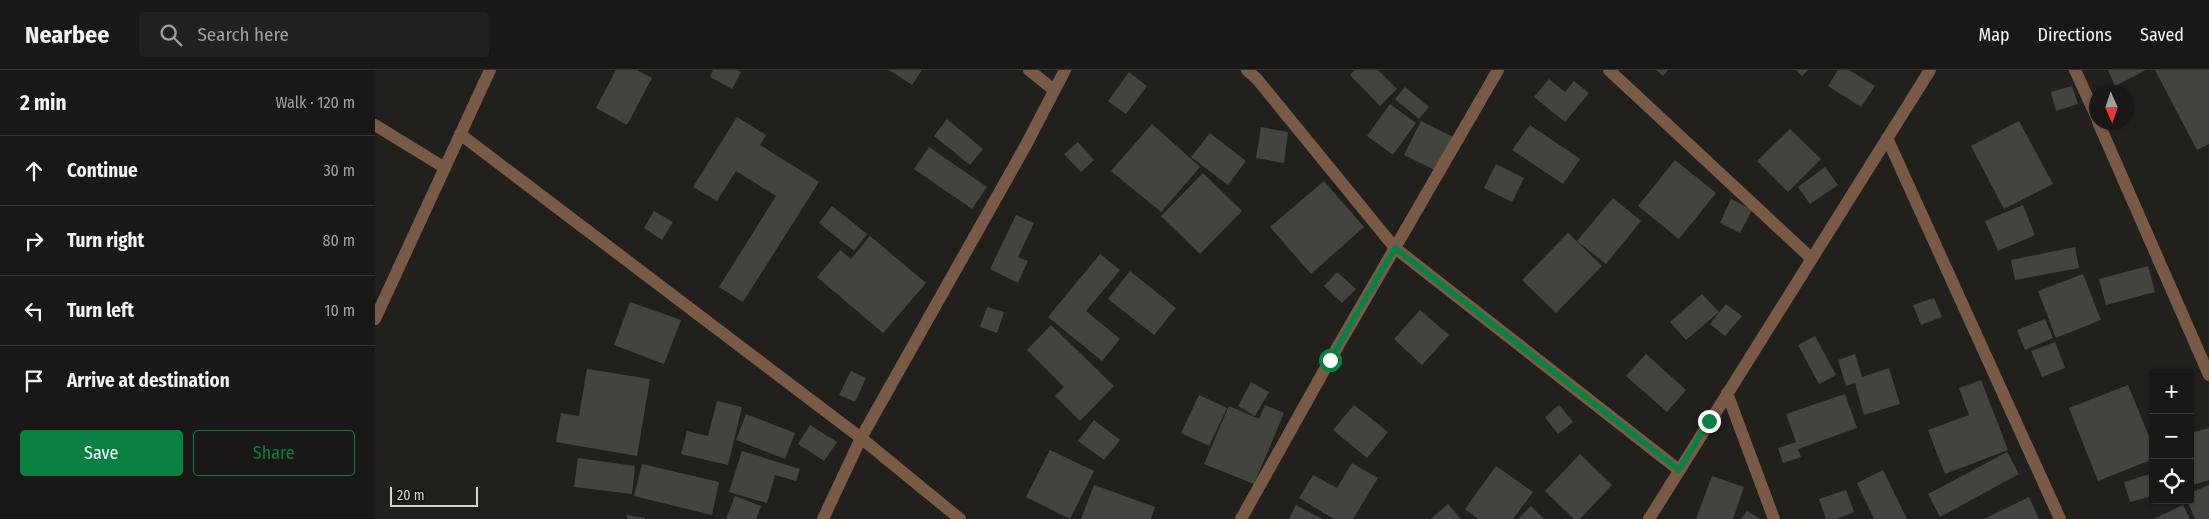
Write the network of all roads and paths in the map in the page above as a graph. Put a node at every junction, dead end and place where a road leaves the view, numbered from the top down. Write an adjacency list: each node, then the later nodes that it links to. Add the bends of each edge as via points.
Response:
1 (490, 70): 13 (street)
2 (1029, 70): 9 (street)
3 (1065, 70): 9 (street)
4 (1247, 70): 16 (street)
5 (1499, 70): 16 (street)
6 (1609, 70): 17 (street)
7 (1930, 70): 14 (street)
8 (2075, 70): 10 (street)
9 (1054, 90): 21 (street)
10 (2089, 101)
11 (375, 124): 15 (street)
12 (2102, 130): 19 (street)
13 (460, 134): 15 (street); 21 (street)
14 (1887, 138): 17 (street); 28 (street)
15 (445, 168): 18 (street)
16 (1395, 248): 22 (street); 25 (street)
17 (1812, 258): 20 (street)
18 (375, 319)
19 (2209, 375)
20 (1727, 393): 22 (street); 27 (street)
21 (861, 438): 23 (street); 24 (street)
22 (1679, 470): 26 (street)
23 (823, 519)
24 (960, 519)
25 (1241, 519)
26 (1649, 519)
27 (1774, 519)
28 (2060, 519)

